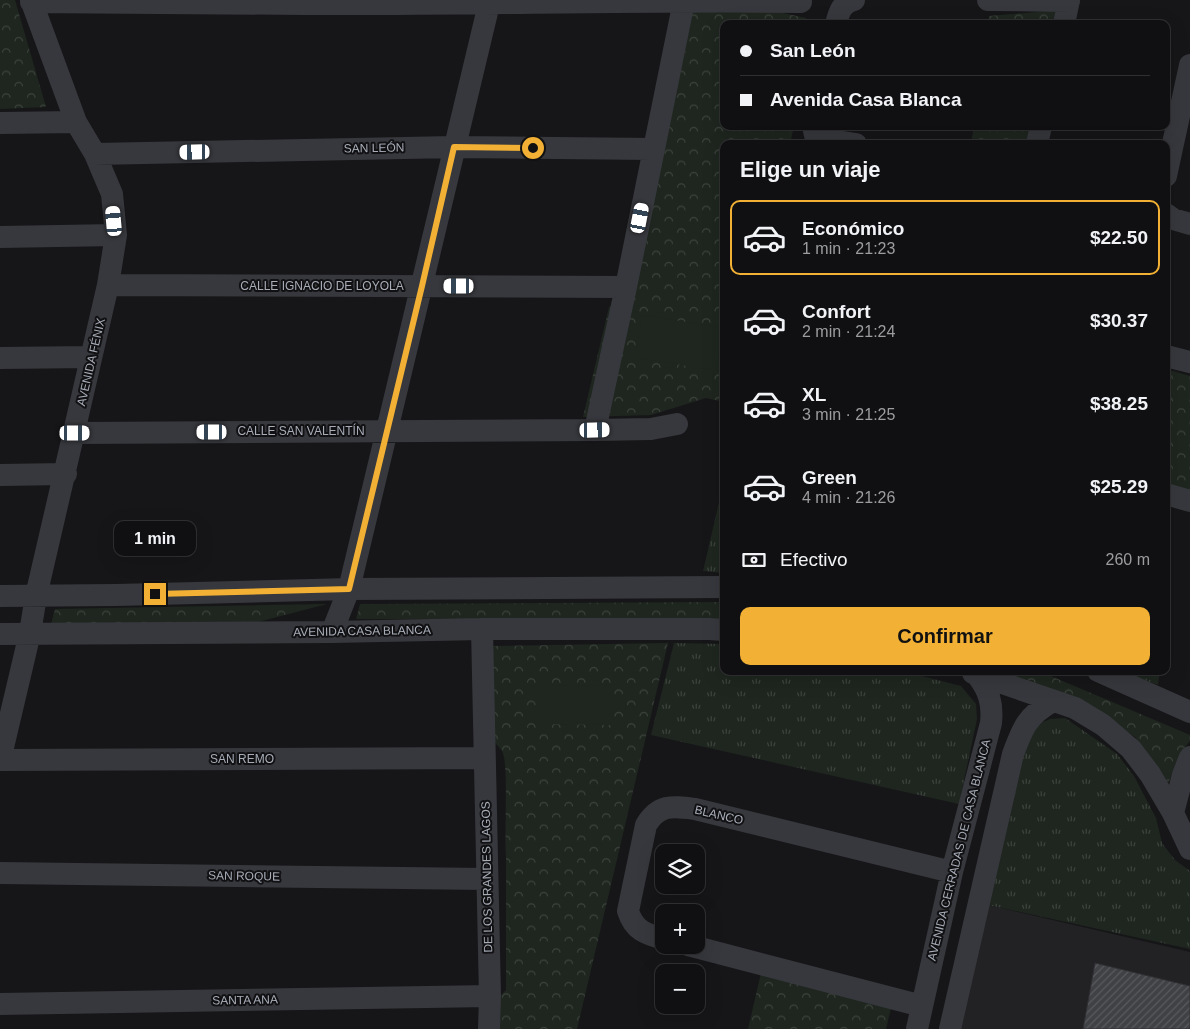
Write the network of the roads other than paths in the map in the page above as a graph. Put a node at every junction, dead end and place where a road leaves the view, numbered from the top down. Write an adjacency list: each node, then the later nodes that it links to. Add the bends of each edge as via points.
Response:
1 (854, 0): 8 (street, via 844,4)
2 (988, 0): 3 (street)
3 (1069, 0): 9 (street)
4 (31, 1): 5 (street, via 306,4); 11 (street, AVENIDA FÉNIX)
5 (490, 1): 6 (street); 15 (street)
6 (684, 2): 7 (street); 16 (street)
7 (801, 2)
8 (837, 20)
9 (1065, 20)
10 (1190, 65): 18 (street)
11 (76, 122): 12 (street); 17 (street, AVENIDA FÉNIX)
12 (0, 123)
13 (813, 130): 14 (street, via 815,135)
14 (830, 140)
15 (454, 147): 16 (street, SAN LEÓN); 17 (street, SAN LEÓN); 24 (street)
16 (653, 149): 25 (street)
17 (96, 154): 21 (street, AVENIDA FÉNIX, via 112,194)
18 (1170, 158)
19 (1170, 217): 20 (street)
20 (1190, 224)
21 (116, 235): 22 (street); 23 (street, AVENIDA FÉNIX)
22 (0, 237)
23 (108, 285): 24 (street, CALLE IGNACIO DE LOYOLA); 26 (street, AVENIDA FÉNIX)
24 (422, 286): 25 (street, CALLE IGNACIO DE LOYOLA); 31 (street)
25 (626, 287): 32 (street)
26 (91, 356): 28 (street); 33 (street, AVENIDA FÉNIX)
27 (1170, 357): 29 (street)
28 (0, 358)
29 (1190, 362)
30 (676, 424): 32 (street, CALLE SAN VALENTÍN, via 651,429)
31 (388, 430): 32 (street, CALLE SAN VALENTÍN); 33 (street, CALLE SAN VALENTÍN); 39 (street)
32 (595, 430)
33 (75, 433): 34 (street, AVENIDA FÉNIX)
34 (66, 474): 35 (street); 41 (street, AVENIDA FÉNIX)
35 (0, 475)
36 (1170, 495): 37 (street)
37 (1190, 501)
38 (720, 587): 39 (street)
39 (349, 589): 41 (street); 44 (street)
40 (0, 596): 41 (street)
41 (36, 596): 45 (street, AVENIDA FÉNIX)
42 (482, 629): 43 (street, AVENIDA CASA BLANCA); 44 (street, AVENIDA CASA BLANCA); 55 (street, DE LOS GRANDES LAGOS)
43 (720, 630)
44 (332, 632): 45 (street, AVENIDA CASA BLANCA)
45 (30, 633): 46 (street, AVENIDA CASA BLANCA); 56 (street, AVENIDA FÉNIX)
46 (0, 634)
47 (973, 675): 52 (street, AVENIDA CERRADAS DE CASA BLANCA, via 986,687 992,709)
48 (977, 675): 50 (street)
49 (1107, 675): 51 (street)
50 (1053, 701): 53 (street, via 1031,716); 58 (street, via 1075,708 1131,748)
51 (1190, 712)
52 (984, 746): 53 (street); 57 (street, AVENIDA CERRADAS DE CASA BLANCA)
53 (1013, 754): 59 (street)
54 (1190, 757): 58 (street)
55 (484, 758): 56 (street, SAN REMO); 63 (street, DE LOS GRANDES LAGOS)
56 (0, 760)
57 (968, 813): 59 (street); 61 (street, AVENIDA CERRADAS DE CASA BLANCA)
58 (1173, 813): 60 (street)
59 (999, 820): 71 (street)
60 (1190, 849)
61 (942, 870): 64 (street, BLANCO, via 695,809 664,807 652,815 646,825 628,910 637,928); 67 (street, AVENIDA CERRADAS DE CASA BLANCA)
62 (0, 873): 63 (street, SAN ROQUE)
63 (487, 879): 66 (street, DE LOS GRANDES LAGOS)
64 (655, 935)
65 (705, 949): 67 (street)
66 (490, 996): 68 (street, SANTA ANA); 69 (street, DE LOS GRANDES LAGOS)
67 (912, 1003): 70 (street, AVENIDA CERRADAS DE CASA BLANCA)
68 (0, 1004)
69 (489, 1029)
70 (917, 1029)
71 (950, 1029)

